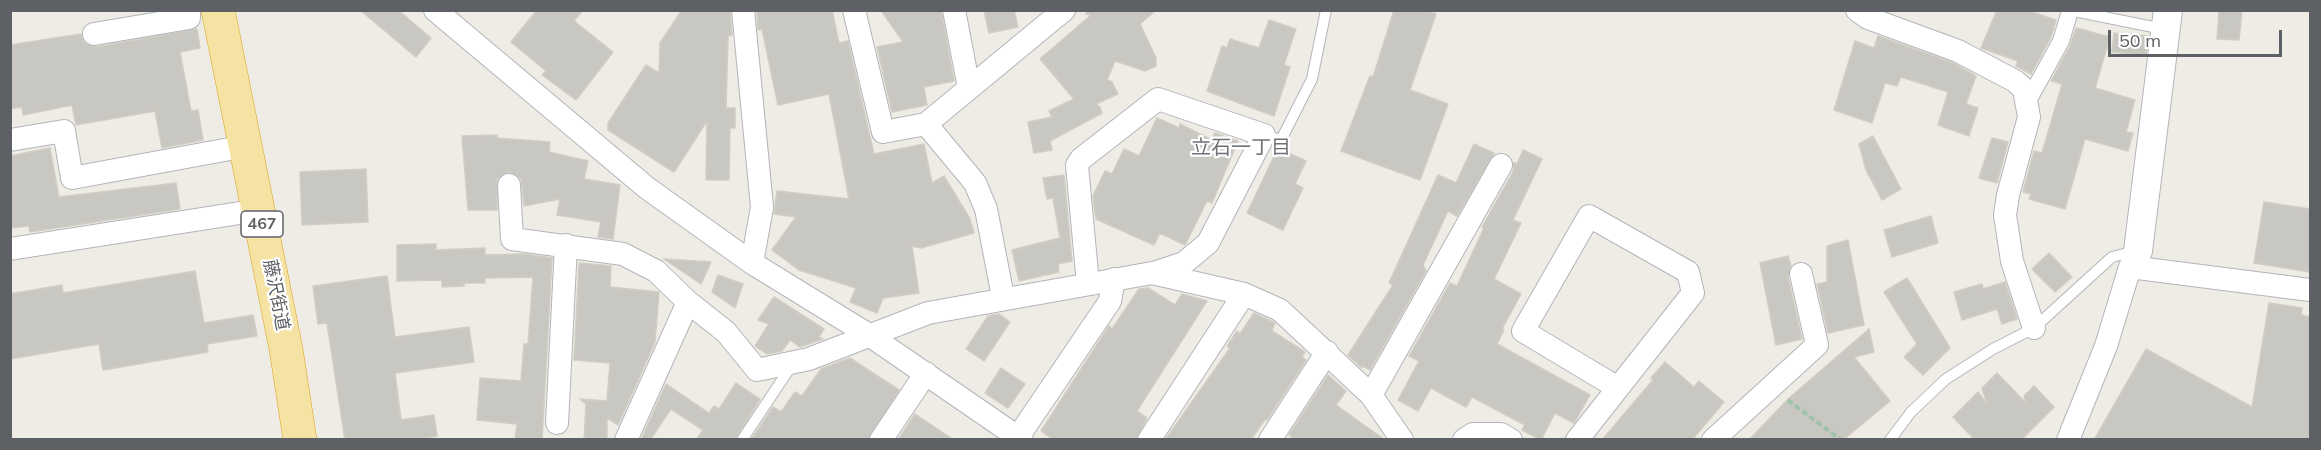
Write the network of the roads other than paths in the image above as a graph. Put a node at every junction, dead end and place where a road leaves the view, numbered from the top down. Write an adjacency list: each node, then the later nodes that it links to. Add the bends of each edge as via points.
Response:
1 (189, 10): 12 (street, via 189,18)
2 (218, 10): 18 (highway, 藤沢街道 / 467)
3 (435, 10): 25 (street, via 647,188)
4 (743, 10): 25 (street, via 762,207)
5 (854, 10): 15 (street, via 884,132)
6 (954, 10): 13 (street)
7 (1064, 10): 13 (street)
8 (1326, 10): 16 (lane, via 1312,79 1281,140)
9 (1857, 10): 14 (street, via 1868,18 1958,51 2015,81 2024,88)
10 (2070, 11): 11 (lane); 14 (street, via 2061,40)
11 (2167, 20): 24 (street)
12 (94, 34)
13 (969, 88): 15 (street)
14 (2028, 101): 34 (street, via 2029,117 2005,215 2012,261)
15 (926, 124): 32 (street, via 975,183 986,209)
16 (1264, 135): 26 (street, via 1208,243 1184,263); 29 (street, via 1158,99 1081,159 1077,165)
17 (10, 140): 18 (street, via 64,131 72,178)
18 (246, 146): 21 (highway, 藤沢街道 / 467)
19 (1501, 165): 40 (street)
20 (509, 186): 22 (street, via 512,239)
21 (259, 210): 23 (street); 43 (highway, 藤沢街道 / 467)
22 (567, 245): 33 (street, via 623,254 656,271); 41 (street)
23 (10, 249)
24 (2134, 259): 30 (street); 34 (lane, via 2112,257); 55 (street, via 2106,346)
25 (752, 263): 35 (street)
26 (1152, 273): 28 (street); 31 (street)
27 (1801, 274): 53 (street, via 1817,345)
28 (1114, 279): 29 (street); 42 (street, via 1110,301)
29 (1088, 284): 32 (street)
30 (2310, 290)
31 (1244, 294): 36 (street, via 1280,310); 47 (street)
32 (1003, 297): 35 (street, via 928,313)
33 (688, 302): 37 (street, via 726,332 757,370); 44 (street)
34 (2034, 328): 54 (lane, via 1947,379 1911,412)
35 (869, 335): 37 (street); 38 (street)
36 (1327, 352): 40 (street); 48 (street)
37 (794, 362): 45 (lane)
38 (926, 373): 42 (street); 46 (street)
39 (1618, 388): 39 (street, via 1693,292 1688,272 1589,216 1523,331); 52 (street)
40 (1371, 395): 49 (street)
41 (557, 423)
42 (1019, 439)
43 (300, 440)
44 (626, 440)
45 (742, 440)
46 (881, 440)
47 (1149, 440)
48 (1270, 440)
49 (1402, 440)
50 (1464, 440): 51 (street, via 1473,434 1501,434)
51 (1511, 440)
52 (1577, 440)
53 (1713, 440)
54 (1890, 440)
55 (2068, 440)

